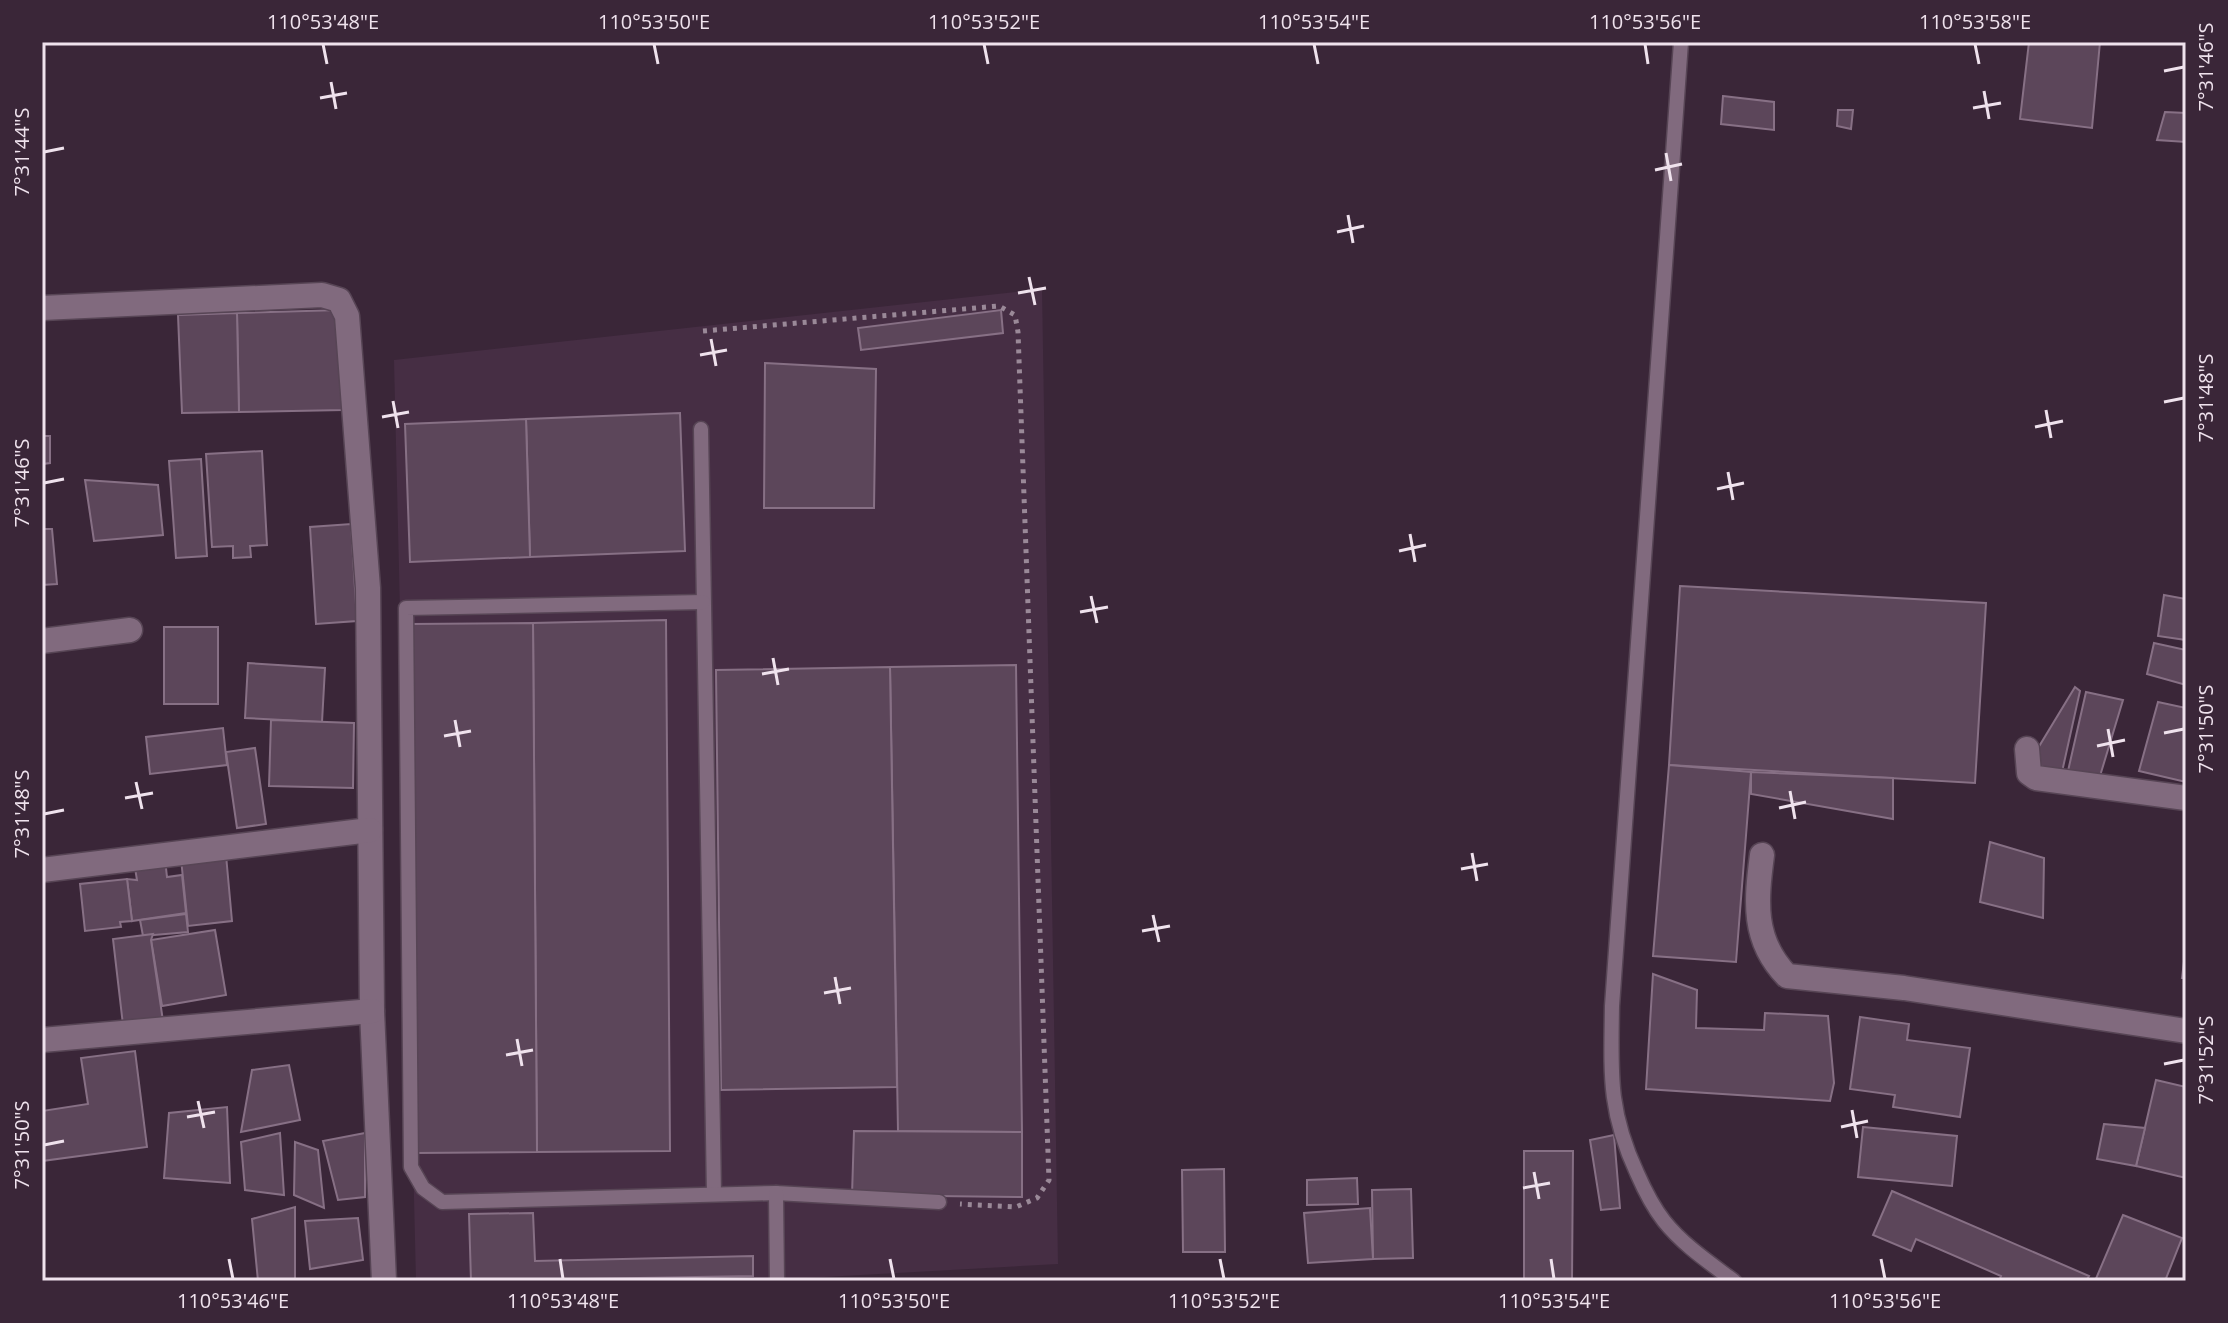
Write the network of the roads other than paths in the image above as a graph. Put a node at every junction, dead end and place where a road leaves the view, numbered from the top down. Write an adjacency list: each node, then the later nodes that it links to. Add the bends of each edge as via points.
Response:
1 (1681, 42): 20 (lane, via 1611,1072 1615,1114 1643,1187 1664,1221)
2 (42, 308): 9 (street, via 322,295 339,300 351,342 368,588)
3 (701, 429): 4 (lane)
4 (703, 602): 16 (lane); 16 (lane, via 406,608 411,1167 423,1188 442,1202)
5 (130, 630): 6 (street)
6 (42, 641)
7 (2027, 749): 8 (street, via 2029,773 2036,778)
8 (2186, 798)
9 (370, 830): 11 (street); 12 (street)
10 (1762, 855): 13 (street, via 1762,940 1771,960 1787,976 1904,988)
11 (42, 870)
12 (372, 1011): 14 (street); 18 (street)
13 (2186, 1031)
14 (42, 1040)
15 (776, 1193): 16 (lane); 17 (lane); 19 (lane)
16 (714, 1194)
17 (939, 1202)
18 (384, 1281)
19 (777, 1281)
20 (1734, 1281)

